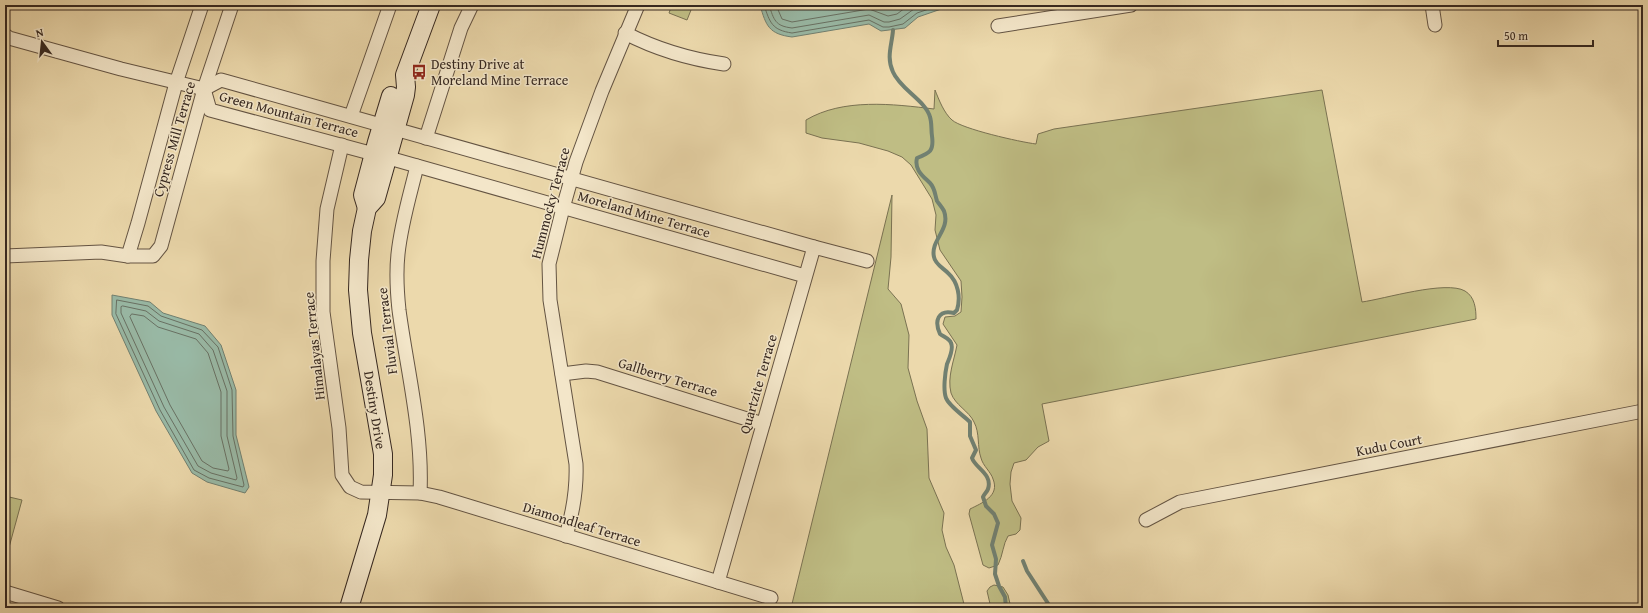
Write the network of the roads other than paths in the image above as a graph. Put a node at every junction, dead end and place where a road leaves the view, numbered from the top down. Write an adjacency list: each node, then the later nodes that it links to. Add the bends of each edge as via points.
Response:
1 (202, 5): 15 (street, Cypress Mill Terrace)
2 (232, 5): 16 (street, Cypress Mill Terrace)
3 (390, 5): 17 (street)
4 (431, 5): 18 (street, Destiny Drive, via 405,75 395,85)
5 (472, 5): 19 (street, via 461,28)
6 (638, 5): 12 (street, Hummocky Terrace)
7 (1131, 5): 9 (street)
8 (1432, 5): 10 (street)
9 (1086, 8): 11 (street)
10 (1435, 25)
11 (998, 26)
12 (626, 32): 14 (street, via 659,48); 23 (street, Hummocky Terrace)
13 (6, 39): 15 (street, Green Mountain Terrace)
14 (724, 64)
15 (176, 83): 16 (street, Green Mountain Terrace); 27 (street, Cypress Mill Terrace)
16 (204, 89): 17 (street, Green Mountain Terrace, via 221,80); 20 (street, Green Mountain Terrace, via 210,110); 27 (street, Cypress Mill Terrace, via 161,246 152,256)
17 (351, 116): 18 (street, Green Mountain Terrace)
18 (389, 128): 19 (street, Moreland Mine Terrace); 21 (street, Destiny Drive)
19 (426, 138): 23 (street, Moreland Mine Terrace)
20 (342, 145): 21 (street, Green Mountain Terrace); 33 (street, Himalayas Terrace, via 326,219 322,261 323,312 339,428 342,475 345,482 355,491)
21 (380, 157): 22 (street, Moreland Mine Terrace); 33 (street, Destiny Drive, via 363,195 367,208 360,243 358,272 359,303 366,354 383,454)
22 (417, 166): 24 (street, Moreland Mine Terrace); 34 (street, Fluvial Terrace, via 400,239 397,291 419,444)
23 (571, 178): 24 (street, Hummocky Terrace); 25 (street, Moreland Mine Terrace)
24 (563, 208): 29 (street, Moreland Mine Terrace); 30 (street, Hummocky Terrace, via 548,274)
25 (814, 247): 28 (street); 29 (street, Quartzite Terrace)
26 (5, 256): 27 (street, Cypress Mill Terrace, via 101,252)
27 (128, 256)
28 (867, 261)
29 (805, 276): 32 (street, Quartzite Terrace)
30 (562, 374): 32 (street, Gallberry Terrace, via 596,372); 36 (street, Hummocky Terrace, via 577,477)
31 (1643, 411): 35 (street, Kudu Court, via 1180,502)
32 (763, 424): 37 (street, Quartzite Terrace)
33 (381, 493): 34 (street, Diamondleaf Terrace); 42 (street, Destiny Drive, via 377,515)
34 (420, 493): 36 (street, Diamondleaf Terrace)
35 (1146, 520)
36 (566, 536): 37 (street, Diamondleaf Terrace)
37 (718, 582): 39 (street, Diamondleaf Terrace)
38 (5, 592): 40 (street)
39 (771, 598)
40 (31, 604): 41 (street)
41 (58, 608)
42 (349, 608)

